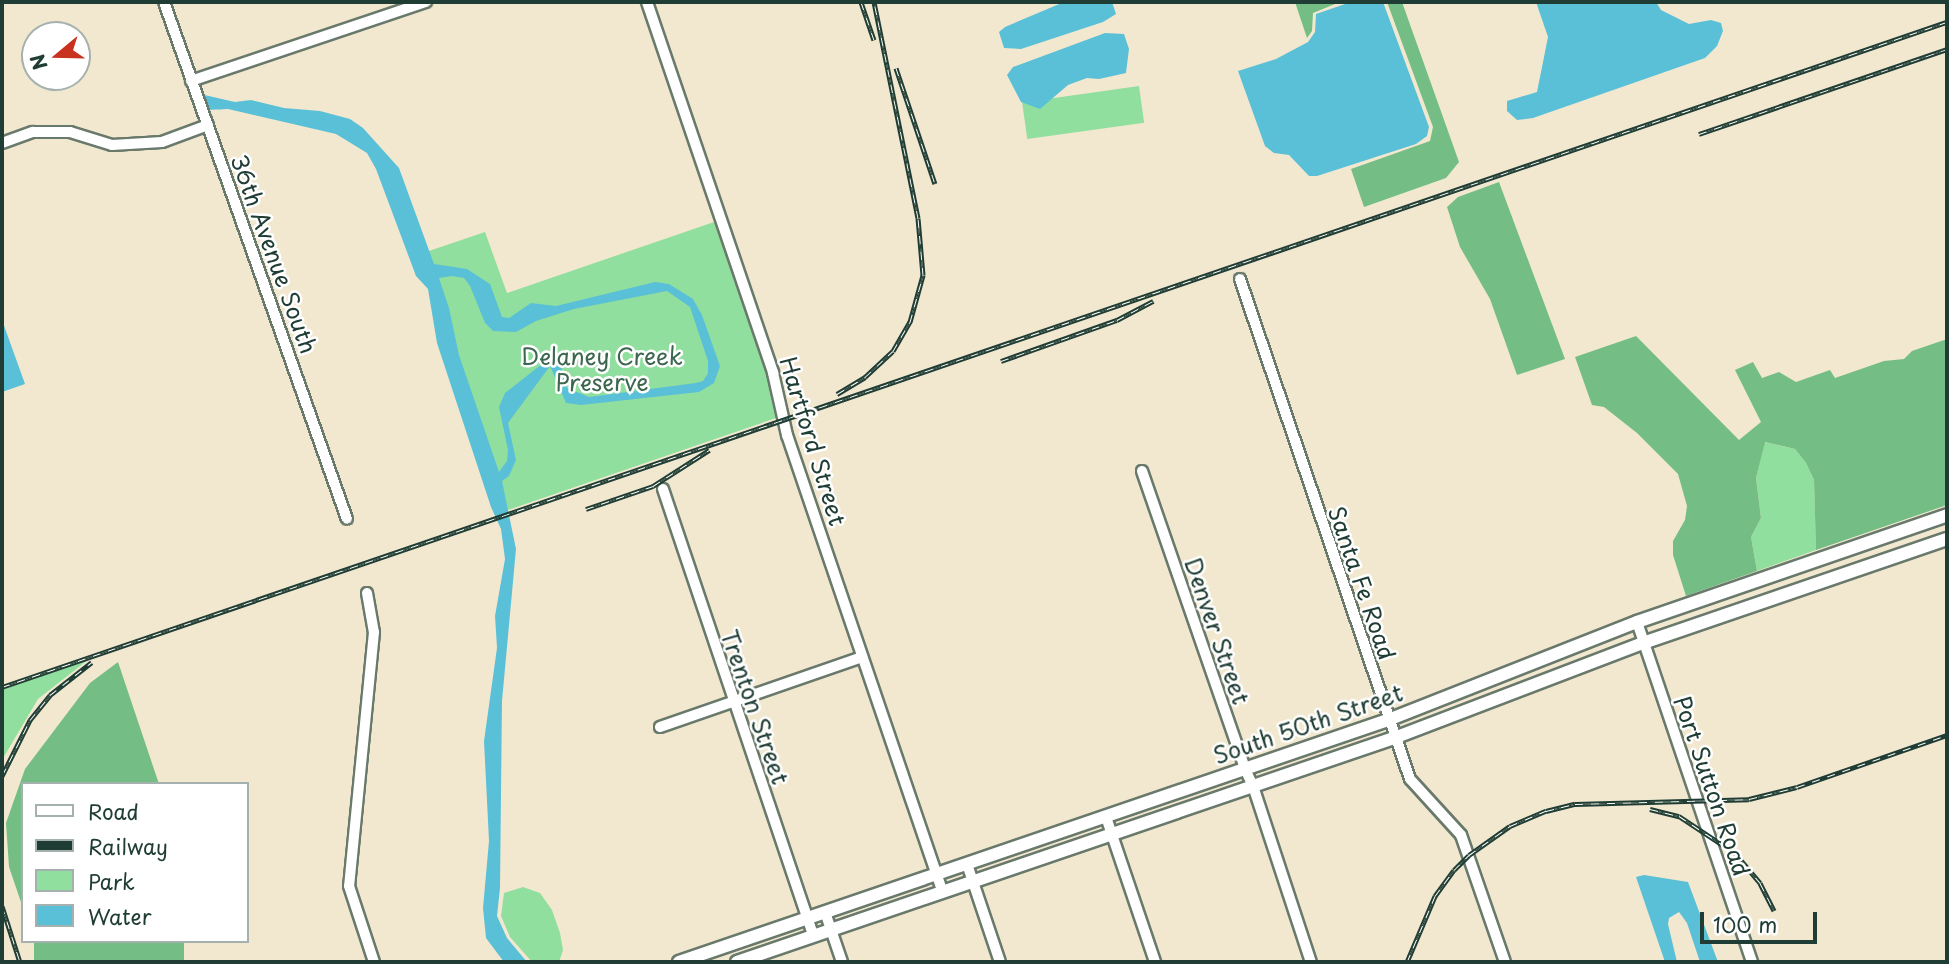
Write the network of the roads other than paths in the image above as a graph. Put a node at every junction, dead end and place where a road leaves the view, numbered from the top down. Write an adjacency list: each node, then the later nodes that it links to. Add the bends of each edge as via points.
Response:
1 (164, 2): 4 (street, 36th Avenue South)
2 (426, 2): 4 (street)
3 (647, 2): 16 (street, Hartford Street, via 773,373 787,435)
4 (191, 81): 5 (street, 36th Avenue South)
5 (208, 125): 6 (street, via 162,142 112,145 69,132 33,132); 11 (street, 36th Avenue South)
6 (2, 142)
7 (1240, 279): 18 (street, Santa Fe Road)
8 (1142, 471): 21 (street, Denver Street)
9 (663, 489): 17 (street, Trenton Street)
10 (1947, 515): 14 (main road, South 50th Street)
11 (347, 519)
12 (1947, 539): 15 (main road, South 50th Street)
13 (367, 593): 33 (street, via 374,632 349,886)
14 (1637, 622): 15 (street, Port Sutton Road); 18 (main road, South 50th Street)
15 (1643, 643): 20 (main road, South 50th Street); 41 (street, Port Sutton Road)
16 (862, 657): 17 (street); 26 (street, Hartford Street)
17 (733, 703): 19 (street); 30 (street, Trenton Street)
18 (1388, 720): 20 (street, Santa Fe Road); 21 (main road, South 50th Street)
19 (660, 727)
20 (1394, 738): 22 (main road, South 50th Street); 40 (street, Santa Fe Road, via 1410,779 1461,835)
21 (1245, 769): 22 (street, Denver Street); 23 (main road, South 50th Street)
22 (1254, 786): 24 (main road, South 50th Street); 39 (street, Denver Street)
23 (1106, 817): 24 (street); 25 (main road, South 50th Street)
24 (1112, 834): 27 (main road, South 50th Street); 38 (street)
25 (967, 864): 26 (main road, South 50th Street); 27 (street)
26 (937, 874): 28 (street, Hartford Street); 29 (main road, South 50th Street)
27 (973, 882): 28 (main road, South 50th Street); 37 (street)
28 (943, 892): 31 (main road, South 50th Street)
29 (825, 912): 30 (main road, South 50th Street); 31 (street)
30 (807, 919): 32 (street, Trenton Street); 34 (main road, South 50th Street)
31 (831, 930): 32 (main road, South 50th Street); 36 (street)
32 (813, 936): 35 (main road, South 50th Street)
33 (374, 962)
34 (683, 962)
35 (737, 962)
36 (842, 962)
37 (1000, 962)
38 (1156, 962)
39 (1311, 962)
40 (1505, 962)
41 (1752, 962)

